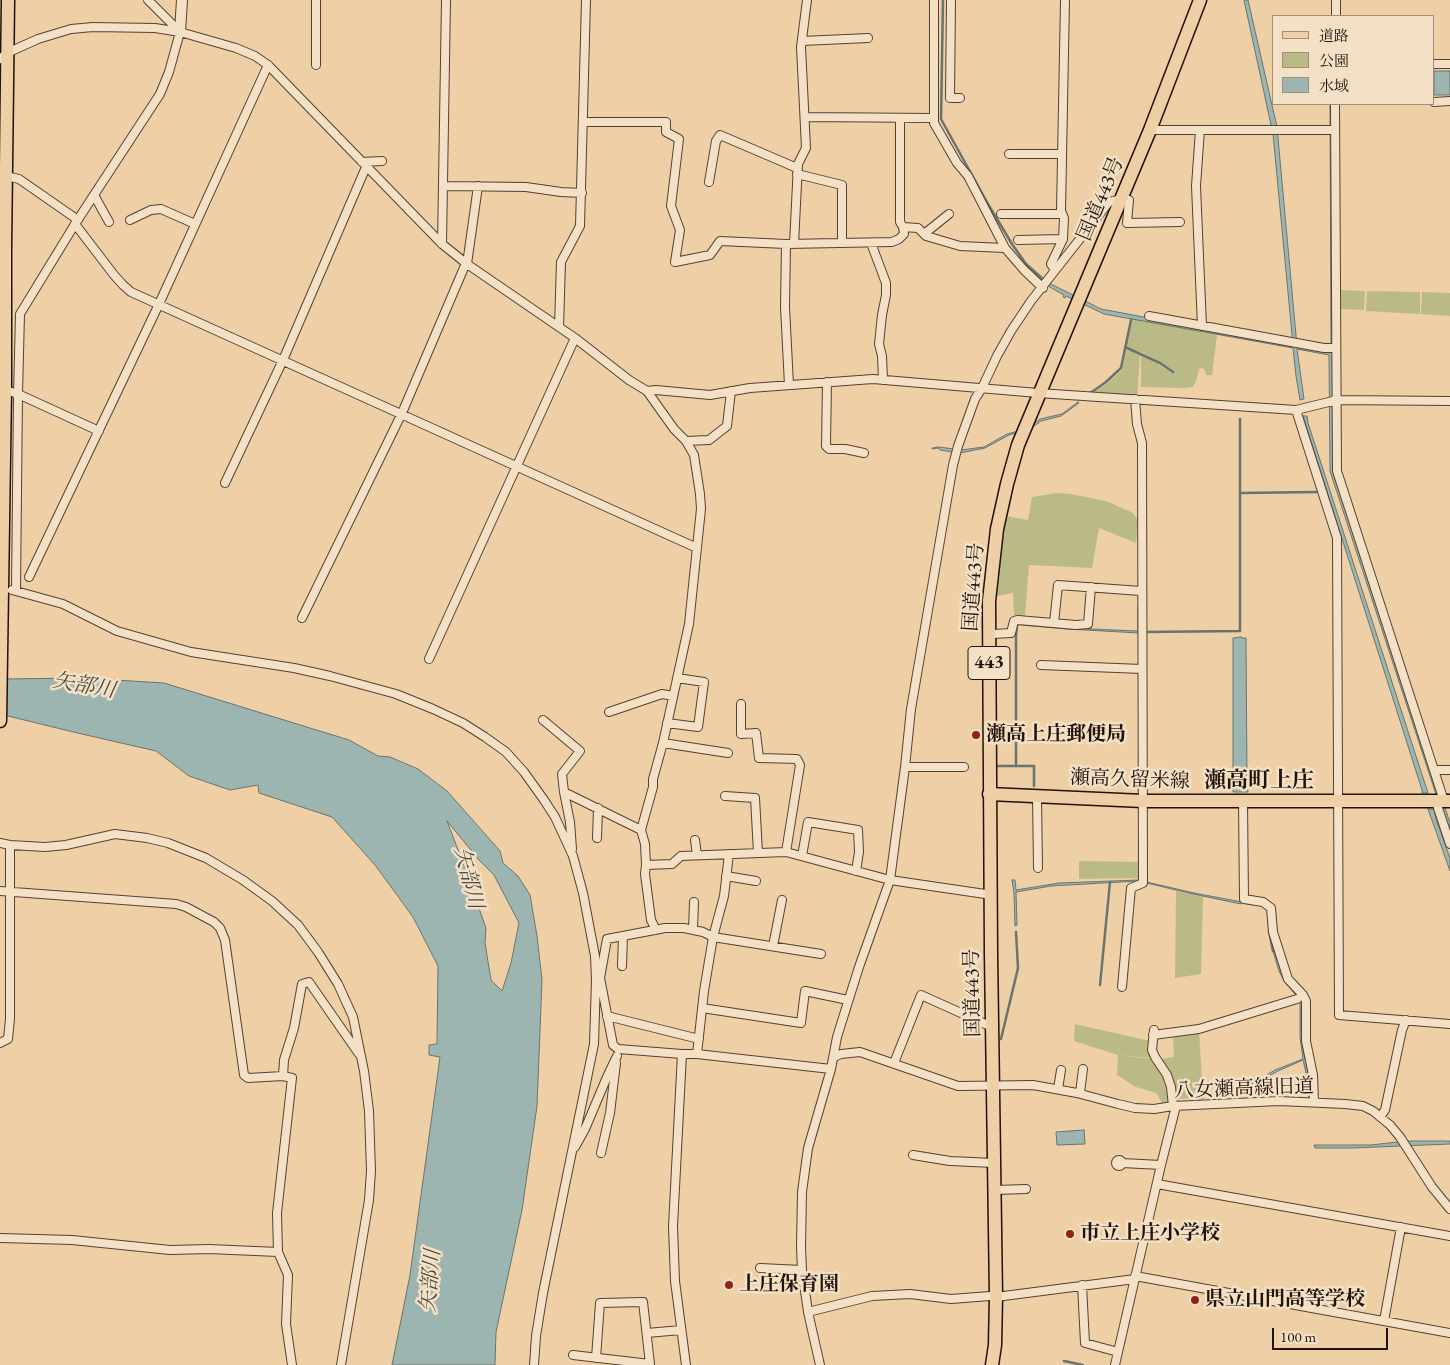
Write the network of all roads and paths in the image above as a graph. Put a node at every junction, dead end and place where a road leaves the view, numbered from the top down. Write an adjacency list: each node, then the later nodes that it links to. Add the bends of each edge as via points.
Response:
1 (1, 0): 18 (main road)
2 (8, 0): 18 (main road)
3 (148, 0): 15 (street)
4 (182, 0): 15 (street)
5 (316, 0): 22 (street)
6 (446, 0): 41 (street)
7 (586, 0): 30 (street)
8 (807, 0): 17 (street)
9 (934, 0): 29 (street)
10 (951, 0): 23 (street, via 950,98)
11 (1065, 0): 35 (street)
12 (1200, 0): 31 (main road, 国道443号 / 443)
13 (1336, 0): 14 (street)
14 (1336, 15)
15 (180, 32): 18 (street, via 155,28 71,29); 21 (street, via 236,48); 44 (street, via 160,94)
16 (868, 38): 17 (street)
17 (802, 41): 27 (street)
18 (2, 53): 38 (main road)
19 (1435, 64): 20 (street)
20 (1450, 64)
21 (268, 65): 37 (street); 53 (street)
22 (316, 66)
23 (960, 98)
24 (1435, 102): 25 (street)
25 (1450, 102)
26 (1335, 105): 33 (street)
27 (805, 117): 28 (street); 39 (street, via 806,148)
28 (900, 118): 29 (street); 54 (street, via 900,222)
29 (933, 118): 62 (street, via 957,163 968,176)
30 (584, 122): 43 (street); 61 (street, via 666,122 666,132 678,140 671,206 680,230 675,262 710,255 720,240)
31 (1150, 130): 32 (street); 45 (main road, 国道443号 / 443)
32 (1200, 130): 33 (street); 68 (street, via 1196,186)
33 (1334, 130): 71 (street)
34 (1008, 154): 35 (street)
35 (1062, 154): 48 (street)
36 (382, 161): 37 (street)
37 (364, 164): 60 (street); 72 (street)
38 (4, 171): 50 (street); 77 (main road)
39 (797, 171): 40 (street, via 720,135 716,141); 58 (street, via 842,185); 61 (street)
40 (709, 182)
41 (443, 186): 42 (street); 60 (street)
42 (478, 186): 43 (street, via 526,187); 63 (street)
43 (582, 194): 69 (street, via 580,226 561,262)
44 (94, 195): 50 (street); 51 (street)
45 (1122, 199): 52 (street, via 1130,200 1127,223); 64 (street, via 1109,202); 80 (main road, 国道443号 / 443)
46 (948, 214): 55 (street)
47 (1001, 214): 48 (street)
48 (1062, 214): 56 (street)
49 (130, 220): 53 (street, via 161,209)
50 (76, 222): 66 (street, via 122,285); 81 (street, via 20,314)
51 (109, 222)
52 (1180, 222)
53 (195, 224): 66 (street)
54 (903, 227): 55 (street, via 918,228); 59 (street, via 904,234 899,239)
55 (924, 234): 62 (street, via 960,246)
56 (1063, 239): 57 (street); 64 (street, via 1051,264)
57 (1018, 240)
58 (842, 243): 59 (street); 61 (street)
59 (870, 243): 73 (street, via 886,283 879,344)
60 (442, 244): 63 (street)
61 (790, 244): 75 (street, via 785,307)
62 (1005, 248): 65 (street)
63 (467, 264): 69 (street); 86 (street)
64 (1055, 270): 65 (street)
65 (1043, 288): 76 (street, via 997,356)
66 (159, 304): 72 (street); 87 (street)
67 (1149, 316): 68 (street)
68 (1202, 326): 71 (street)
69 (559, 327): 70 (street)
70 (575, 338): 78 (street); 90 (street)
71 (1336, 348): 83 (street)
72 (283, 360): 86 (street); 91 (street)
73 (883, 380): 74 (street); 76 (street)
74 (827, 382): 75 (street); 89 (street, via 826,446)
75 (790, 385): 79 (street)
76 (982, 388): 80 (street); 112 (street, via 967,420 953,465 911,709)
77 (2, 390): 81 (street); 107 (main road)
78 (647, 390): 79 (street, via 710,395); 88 (street)
79 (731, 391): 88 (street, via 727,426 710,440)
80 (1038, 393): 82 (street); 116 (main road, 国道443号 / 443, via 1007,484 992,569 989,611)
81 (18, 394): 87 (street); 134 (street, via 14,591 62,604 117,631 191,652 330,676 396,694 463,723 517,763 551,811)
82 (1135, 399): 85 (street); 95 (street, via 1142,443)
83 (1337, 400): 84 (street); 85 (street); 113 (street, via 1337,471)
84 (1450, 401)
85 (1296, 410): 121 (street, via 1338,538)
86 (402, 413): 90 (street); 96 (street)
87 (99, 431): 93 (street)
88 (686, 441): 92 (street, via 694,455 700,494)
89 (864, 454)
90 (517, 467): 92 (street); 99 (street)
91 (225, 483)
92 (697, 548): 102 (street, via 688,624)
93 (29, 577)
94 (1091, 587): 95 (street); 97 (street, via 1088,624); 97 (street, via 1058,585)
95 (1141, 591): 101 (street)
96 (302, 618)
97 (1054, 623): 98 (street, via 1018,620 1014,621 1011,633)
98 (993, 634)
99 (429, 659)
100 (1041, 665): 101 (street)
101 (1142, 669): 119 (street)
102 (677, 678): 103 (street); 108 (street, via 704,682 698,727)
103 (673, 696): 105 (street, via 662,694); 108 (street)
104 (741, 704): 130 (street, via 741,734 756,733 759,758 796,759 800,765)
105 (609, 712)
106 (543, 720): 115 (street, via 580,750 562,774)
107 (0, 721)
108 (667, 723): 109 (street)
109 (663, 742): 110 (street); 124 (street)
110 (728, 752)
111 (964, 767): 112 (street)
112 (905, 768): 140 (street)
113 (1435, 770): 114 (street); 122 (street)
114 (1450, 770)
115 (564, 792): 123 (street); 134 (street)
116 (990, 794): 118 (main road, 瀬高久留米線); 144 (main road, 国道443号 / 443)
117 (725, 796): 131 (street, via 756,798)
118 (1037, 796): 119 (main road, 瀬高久留米線); 137 (street)
119 (1143, 801): 120 (main road, 瀬高久留米線); 155 (street, via 1143,883 1131,888)
120 (1243, 801): 121 (main road, 瀬高久留米線); 178 (street, via 1244,899 1263,902 1271,908 1273,932 1288,979 1306,1001 1306,1041 1313,1075)
121 (1338, 801): 122 (main road, 瀬高久留米線); 160 (street, via 1339,1015)
122 (1442, 802): 128 (street)
123 (598, 808): 124 (street); 125 (street)
124 (641, 830): 136 (street)
125 (597, 838)
126 (695, 840): 133 (street)
127 (0, 843): 129 (street)
128 (1450, 844)
129 (10, 845): 143 (street); 168 (street, via 44,847 115,834 135,836 187,850 243,880 272,900 318,952 346,1000 355,1024)
130 (786, 852): 131 (street); 135 (street)
131 (758, 853): 132 (street)
132 (729, 854): 133 (street); 139 (street)
133 (698, 855): 136 (street, via 680,856 672,864)
134 (573, 856): 154 (street, via 584,892)
135 (802, 856): 138 (street); 138 (street, via 808,822 858,830)
136 (646, 865): 147 (street, via 651,920)
137 (1038, 868)
138 (856, 871): 140 (street)
139 (726, 876): 141 (street); 150 (street)
140 (890, 880): 144 (street); 157 (street)
141 (756, 881)
142 (0, 891): 143 (street)
143 (10, 892): 164 (street, via 10,1020 8,1040); 174 (street, via 176,904 214,922 225,940 244,1075 248,1078)
144 (992, 895): 162 (main road, 国道443号 / 443)
145 (782, 900): 151 (street)
146 (694, 902): 148 (street)
147 (656, 930): 148 (street); 149 (street)
148 (693, 930): 150 (street)
149 (623, 936): 153 (street); 154 (street, via 606,940)
150 (713, 937): 151 (street); 158 (street)
151 (773, 946): 152 (street)
152 (821, 954)
153 (622, 966)
154 (598, 978): 159 (street); 182 (street, via 594,1044)
155 (1122, 987)
156 (1298, 998): 179 (street, via 1198,1029 1154,1033 1152,1050 1169,1081)
157 (848, 1000): 158 (street, via 805,991 801,1023); 169 (street)
158 (702, 1008): 163 (street)
159 (608, 1016): 163 (street); 165 (street, via 613,1044)
160 (1406, 1020): 161 (street); 180 (street, via 1385,1110)
161 (1450, 1024)
162 (992, 1027): 170 (street, via 921,995); 175 (main road, 国道443号 / 443)
163 (699, 1039): 167 (street)
164 (0, 1043)
165 (618, 1052): 166 (street); 181 (street); 182 (street)
166 (682, 1054): 167 (street); 202 (street, via 673,1226)
167 (697, 1054): 171 (street)
168 (360, 1056): 174 (street, via 309,982 302,984); 209 (street, via 369,1111 371,1171)
169 (834, 1057): 170 (street, 八女瀬高線旧道, via 860,1052); 171 (street)
170 (894, 1063): 175 (street, 八女瀬高線旧道, via 958,1086)
171 (831, 1069): 196 (street, via 808,1148 802,1192)
172 (1083, 1069): 177 (street)
173 (1061, 1070): 176 (street)
174 (283, 1076): 194 (street, via 292,1078 278,1213)
175 (993, 1086): 176 (street, 八女瀬高線旧道, via 1033,1085); 184 (main road, 国道443号 / 443)
176 (1058, 1089): 177 (street, 八女瀬高線旧道)
177 (1080, 1093): 179 (street, 八女瀬高線旧道, via 1135,1108)
178 (1314, 1102): 179 (street, 八女瀬高線旧道); 180 (street, 八女瀬高線旧道, via 1363,1106)
179 (1175, 1106): 186 (street)
180 (1380, 1117): 190 (street, 八女瀬高線旧道, via 1400,1137)
181 (601, 1153)
182 (572, 1154): 210 (street, via 543,1293)
183 (913, 1155): 184 (street)
184 (994, 1163): 188 (main road, 国道443号 / 443)
185 (1122, 1163): 186 (street)
186 (1161, 1165): 187 (street)
187 (1157, 1184): 191 (street); 197 (street)
188 (995, 1190): 189 (street); 199 (main road, 国道443号 / 443)
189 (1026, 1190)
190 (1450, 1209)
191 (1401, 1227): 192 (street); 201 (street)
192 (1450, 1236)
193 (0, 1238): 194 (street, via 72,1240 170,1250)
194 (278, 1252): 208 (street, via 288,1275 286,1324)
195 (760, 1268): 196 (street)
196 (802, 1270): 200 (street)
197 (1135, 1277): 198 (street); 201 (street); 205 (street)
198 (1082, 1285): 199 (street); 205 (street, via 1084,1343)
199 (993, 1296): 200 (street, via 951,1299 910,1294 872,1296); 213 (main road, 国道443号 / 443, via 995,1345)
200 (808, 1312): 212 (street)
201 (1384, 1321): 204 (street)
202 (681, 1330): 203 (street); 211 (street)
203 (646, 1333): 207 (street, via 650,1364); 207 (street, via 643,1302 600,1303)
204 (1450, 1334)
205 (1118, 1352): 214 (street)
206 (573, 1355): 207 (street)
207 (596, 1358)
208 (292, 1365)
209 (341, 1365)
210 (534, 1365)
211 (686, 1365)
212 (820, 1365)
213 (992, 1365)
214 (1115, 1365)

